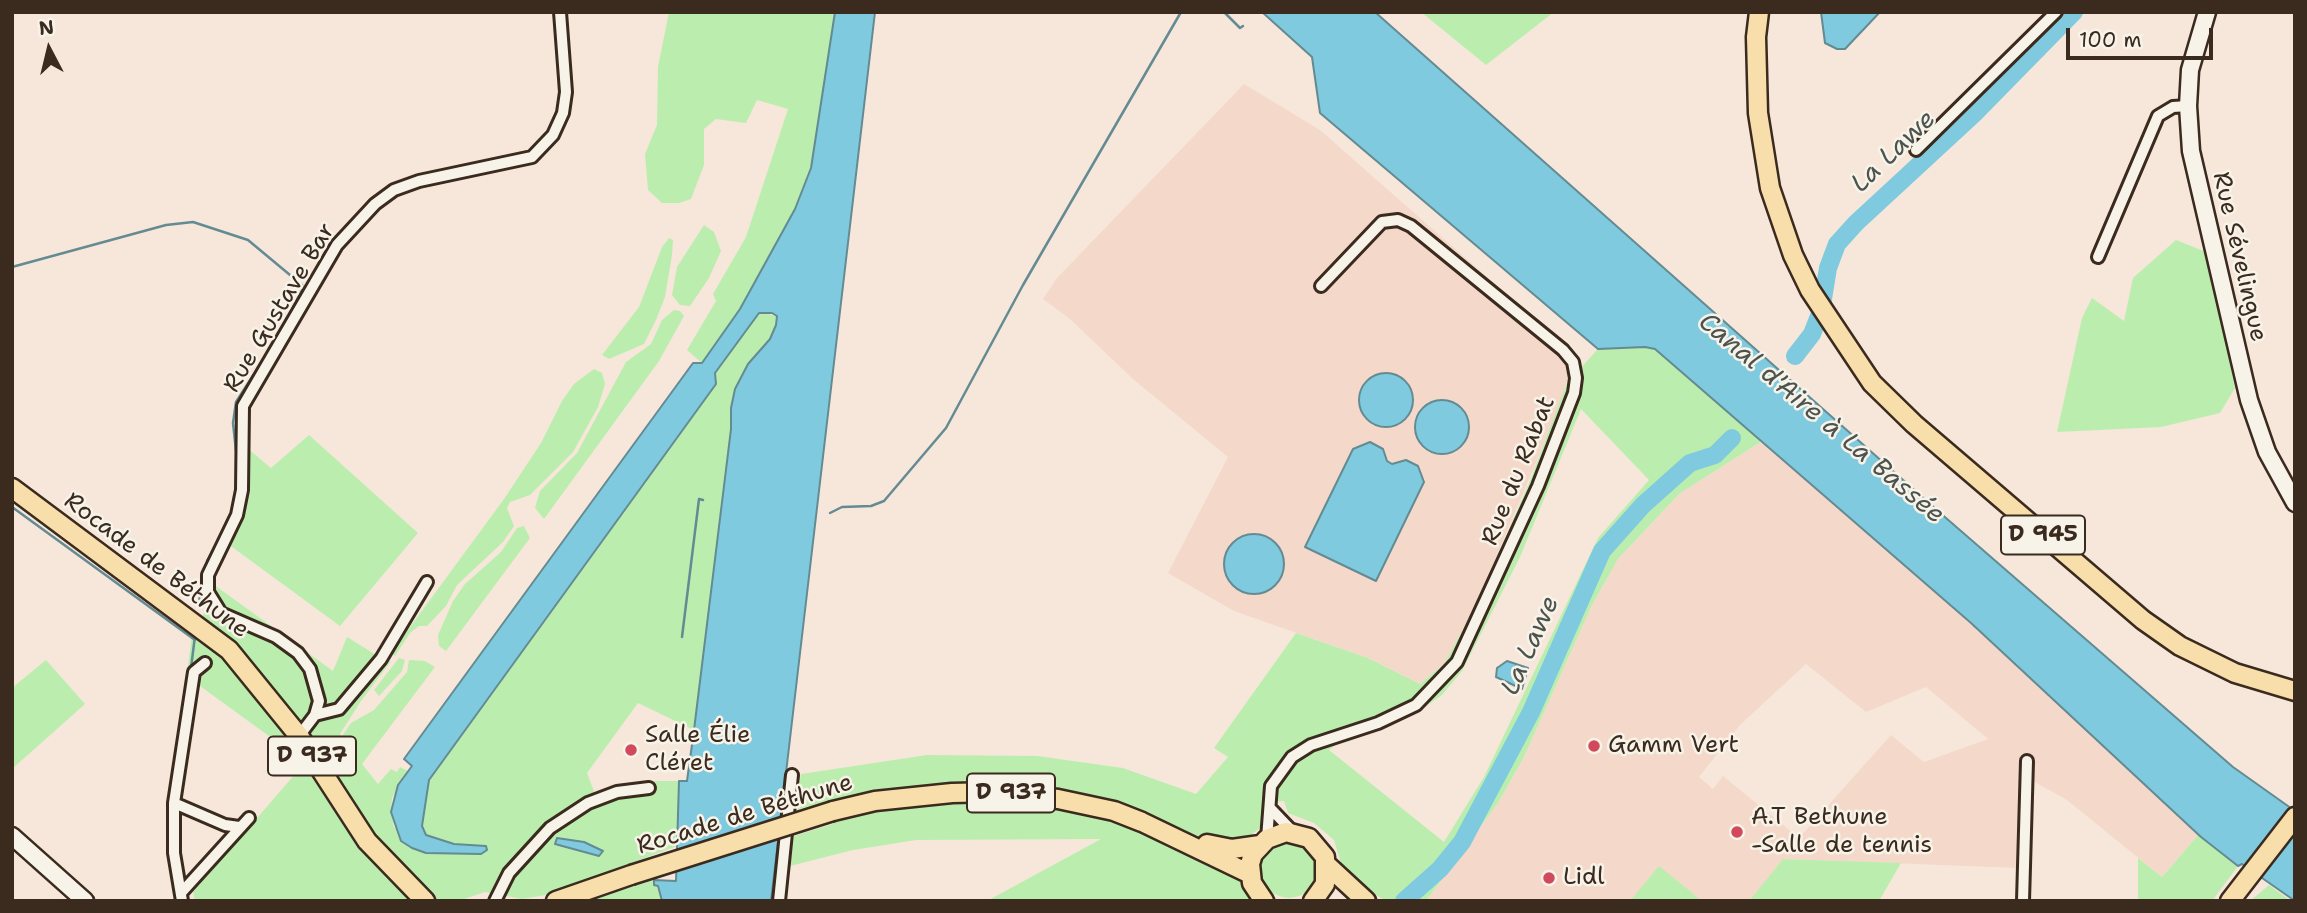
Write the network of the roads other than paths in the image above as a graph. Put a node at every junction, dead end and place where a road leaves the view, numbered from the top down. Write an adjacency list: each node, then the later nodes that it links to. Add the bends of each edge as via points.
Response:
1 (560, 12): 14 (street, Rue Gustave Bar, via 566,92 553,135 532,158 419,181 394,190 375,204 337,245 243,406 242,490 237,515 208,575 208,592 221,613 276,637 298,653 315,685 319,701)
2 (1759, 12): 13 (main road, D 945, via 1758,113 1770,188 1793,255 1811,290 1872,383 2117,599 2180,646 2235,673)
3 (2056, 12): 6 (street)
4 (2207, 12): 5 (main road, Rue Sévelingue, via 2193,53)
5 (2188, 106): 7 (street, via 2173,107 2158,116); 10 (main road, Rue Sévelingue, via 2191,150 2249,400 2267,452)
6 (1916, 150)
7 (2098, 257)
8 (1321, 286): 20 (street, Rue du Rabat, via 1382,222 1398,220 1563,350 1573,362 1576,377 1538,486 1457,662 1416,705 1311,745 1293,757 1271,786)
9 (12, 488): 15 (main road, Rocade de Béthune / D 937, via 229,650)
10 (2295, 503)
11 (428, 582): 14 (street, via 381,659 339,709)
12 (205, 663): 19 (street, via 194,672)
13 (2292, 692)
14 (315, 715): 15 (street)
15 (299, 736): 32 (main road, Rocade de Béthune / D 937, via 368,841)
16 (2026, 761): 43 (street)
17 (792, 775): 39 (street)
18 (649, 788): 38 (street, via 617,792 588,803 550,828 509,873)
19 (174, 803): 23 (street); 33 (street, via 174,853)
20 (1271, 809): 25 (street); 28 (street, Rue du Rabat)
21 (2295, 817): 30 (main road)
22 (249, 818): 23 (street)
23 (239, 827): 33 (street)
24 (2295, 829): 30 (main road)
25 (1293, 833): 28 (main road, Rocade de Béthune, via 1280,833); 29 (main road, via 1315,843)
26 (12, 835): 36 (main road)
27 (1183, 840): 28 (main road, Rocade de Béthune / D 937, via 1232,849); 31 (main road, Rocade de Béthune / D 937); 34 (main road, Rocade de Béthune / D 937, bridge, via 1114,811 1028,794 917,796 833,811)
28 (1264, 842): 31 (main road, via 1253,854)
29 (1327, 865): 35 (main road, via 1325,884); 42 (main road)
30 (2255, 873): 44 (main road); 45 (main road)
31 (1250, 874): 40 (main road)
32 (421, 895): 37 (main road, Rocade de Béthune / D 937)
33 (182, 897)
34 (563, 900)
35 (1314, 900): 41 (main road)
36 (85, 901)
37 (441, 901)
38 (495, 901)
39 (779, 901)
40 (1264, 901)
41 (1334, 901)
42 (1366, 901)
43 (2023, 901)
44 (2230, 901)
45 (2239, 901)

